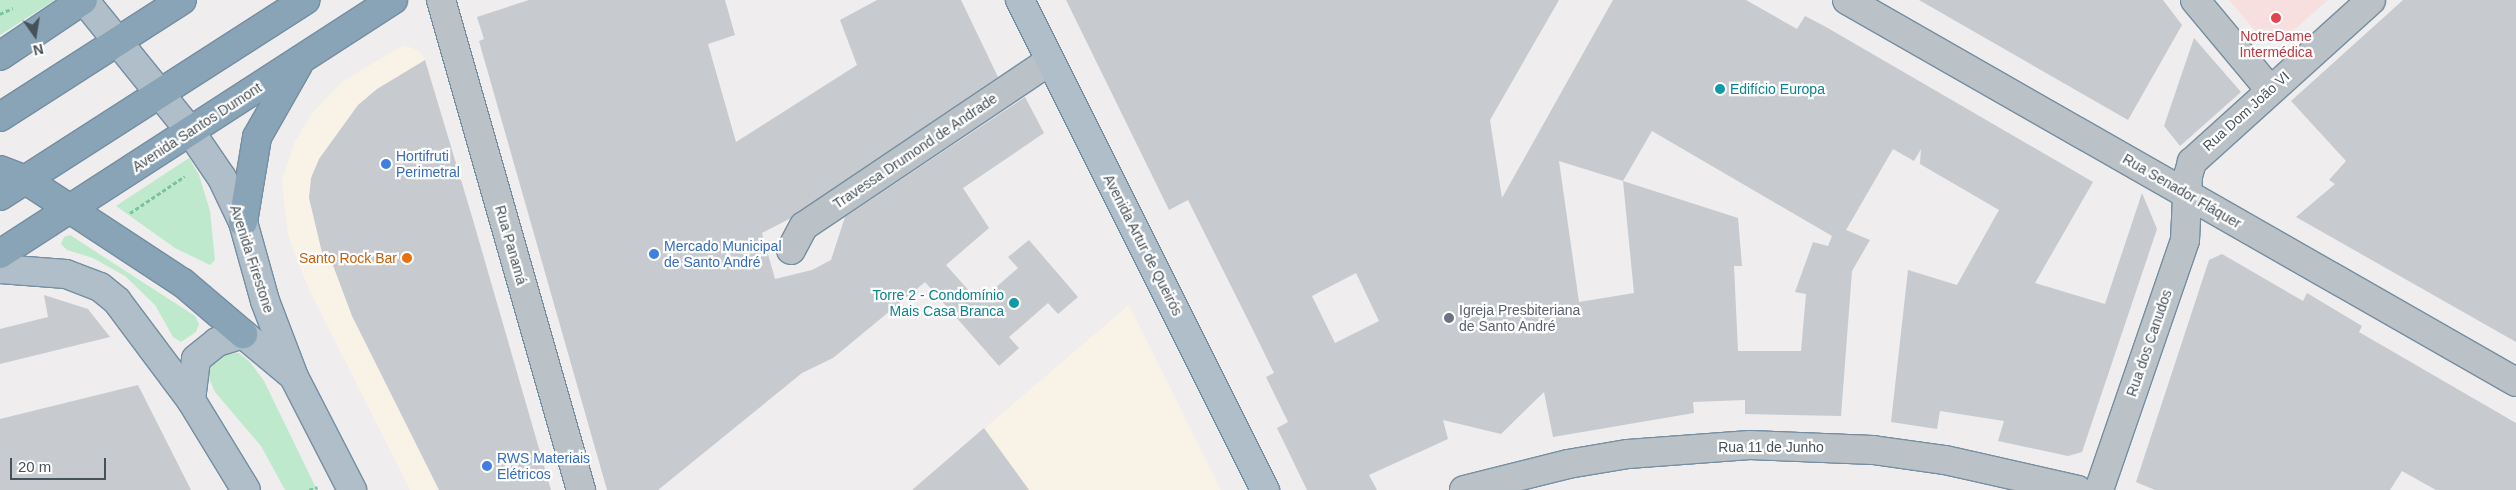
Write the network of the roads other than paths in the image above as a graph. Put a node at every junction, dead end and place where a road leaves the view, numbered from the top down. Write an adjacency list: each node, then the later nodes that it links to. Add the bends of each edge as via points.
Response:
1 (83, 0): 10 (main road, Avenida Firestone); 11 (highway)
2 (182, 0): 10 (highway)
3 (305, 0): 15 (highway)
4 (393, 0): 12 (highway, Avenida Santos Dumont)
5 (441, 0): 33 (street, Rua Panamá)
6 (1020, 0): 13 (main road, Avenida Artur de Queirós)
7 (1847, 0): 20 (street, Rua Senador Fláquer)
8 (2196, 0): 14 (street)
9 (2371, 0): 14 (street, Rua Dom João VI)
10 (116, 40): 15 (main road, Avenida Firestone); 16 (highway)
11 (0, 56)
12 (300, 61): 17 (highway, Avenida Santos Dumont); 23 (highway, via 257,137)
13 (1050, 61): 24 (street, Travessa Drumond de Andrade, via 804,226); 34 (main road, Avenida Artur de Queirós)
14 (2270, 90): 20 (street, Rua Dom João VI, via 2198,153 2188,176)
15 (160, 94): 17 (main road, Avenida Firestone); 19 (highway)
16 (0, 117)
17 (190, 131): 22 (highway, Avenida Santos Dumont); 23 (main road, Avenida Firestone, via 210,159)
18 (0, 170): 19 (highway)
19 (26, 180): 21 (highway); 22 (highway)
20 (2187, 194): 29 (street, Rua Senador Fláquer); 37 (street, Rua dos Canudos, via 2185,240)
21 (0, 196)
22 (69, 209): 25 (highway, Avenida Santos Dumont); 27 (highway, via 183,284)
23 (243, 222): 28 (main road, Avenida Firestone, via 264,301)
24 (791, 250)
25 (0, 254)
26 (0, 269): 30 (main road, via 66,274 100,287 132,318)
27 (243, 334): 28 (main road); 30 (main road, via 217,342 196,359)
28 (294, 377): 32 (main road, Avenida Firestone)
29 (2516, 382)
30 (191, 400): 31 (main road)
31 (246, 490)
32 (352, 490)
33 (581, 490)
34 (1265, 490)
35 (1464, 490): 36 (street, Rua 11 de Junho, via 1568,464 1628,454 1750,445 1812,446 1909,455)
36 (2078, 490)
37 (2099, 490)

